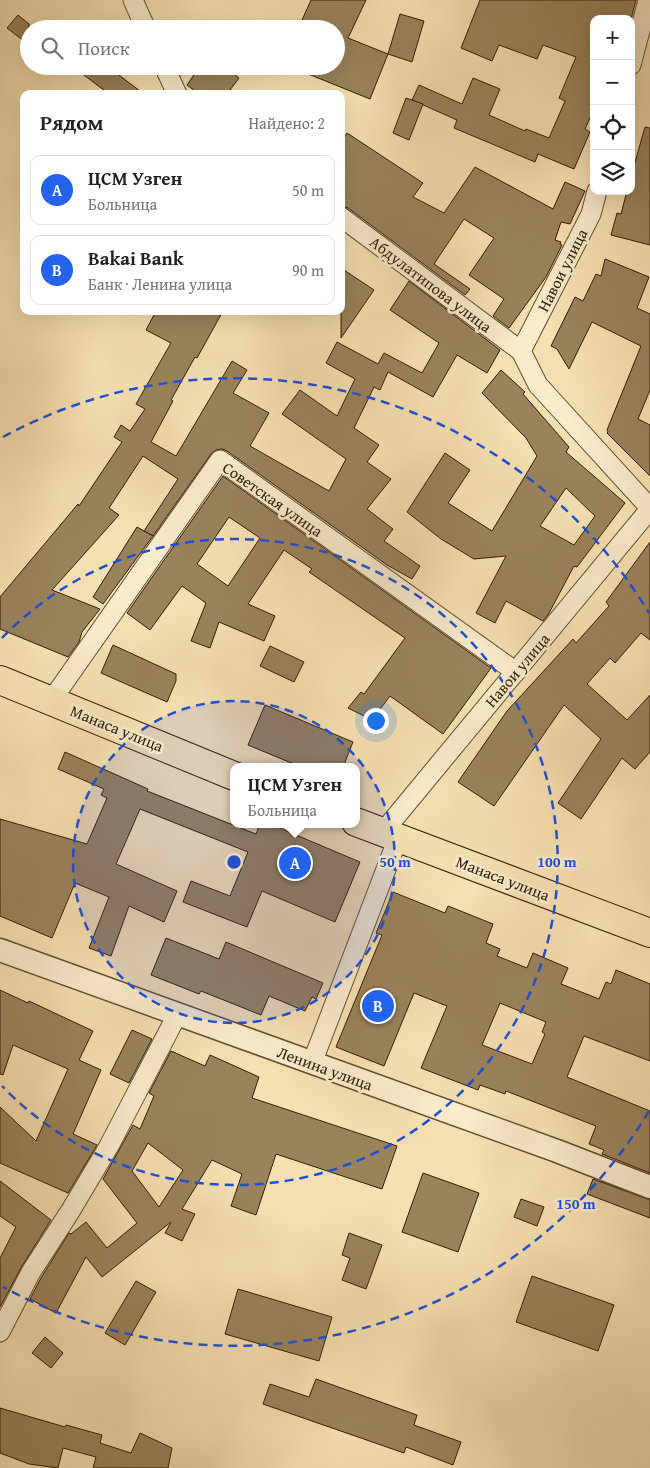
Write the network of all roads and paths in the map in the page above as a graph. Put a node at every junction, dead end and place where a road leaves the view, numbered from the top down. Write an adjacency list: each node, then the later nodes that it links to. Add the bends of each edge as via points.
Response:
1 (133, 0): 3 (street)
2 (648, 0): 4 (street)
3 (142, 20)
4 (632, 60)
5 (168, 75): 6 (street)
6 (175, 90)
7 (596, 195): 9 (street, Навои улица, via 591,214)
8 (345, 220): 9 (street, Абдулатипова улица)
9 (521, 351): 10 (street, Навои улица, via 538,385)
10 (650, 508): 11 (street, Навои улица)
11 (516, 672): 13 (street, Советская улица, via 220,460); 16 (street, Навои улица)
12 (0, 680): 13 (main road, Манаса улица)
13 (51, 701): 14 (main road, Манаса улица)
14 (230, 774)
15 (360, 824): 16 (main road, Манаса улица)
16 (390, 835): 17 (main road, Манаса улица); 20 (street, Навои улица)
17 (650, 933)
18 (0, 950): 19 (street, Ленина улица)
19 (177, 1015): 20 (street, Ленина улица); 22 (street, via 109,1146 31,1272)
20 (312, 1063): 21 (street, Ленина улица)
21 (650, 1187)
22 (0, 1332)

